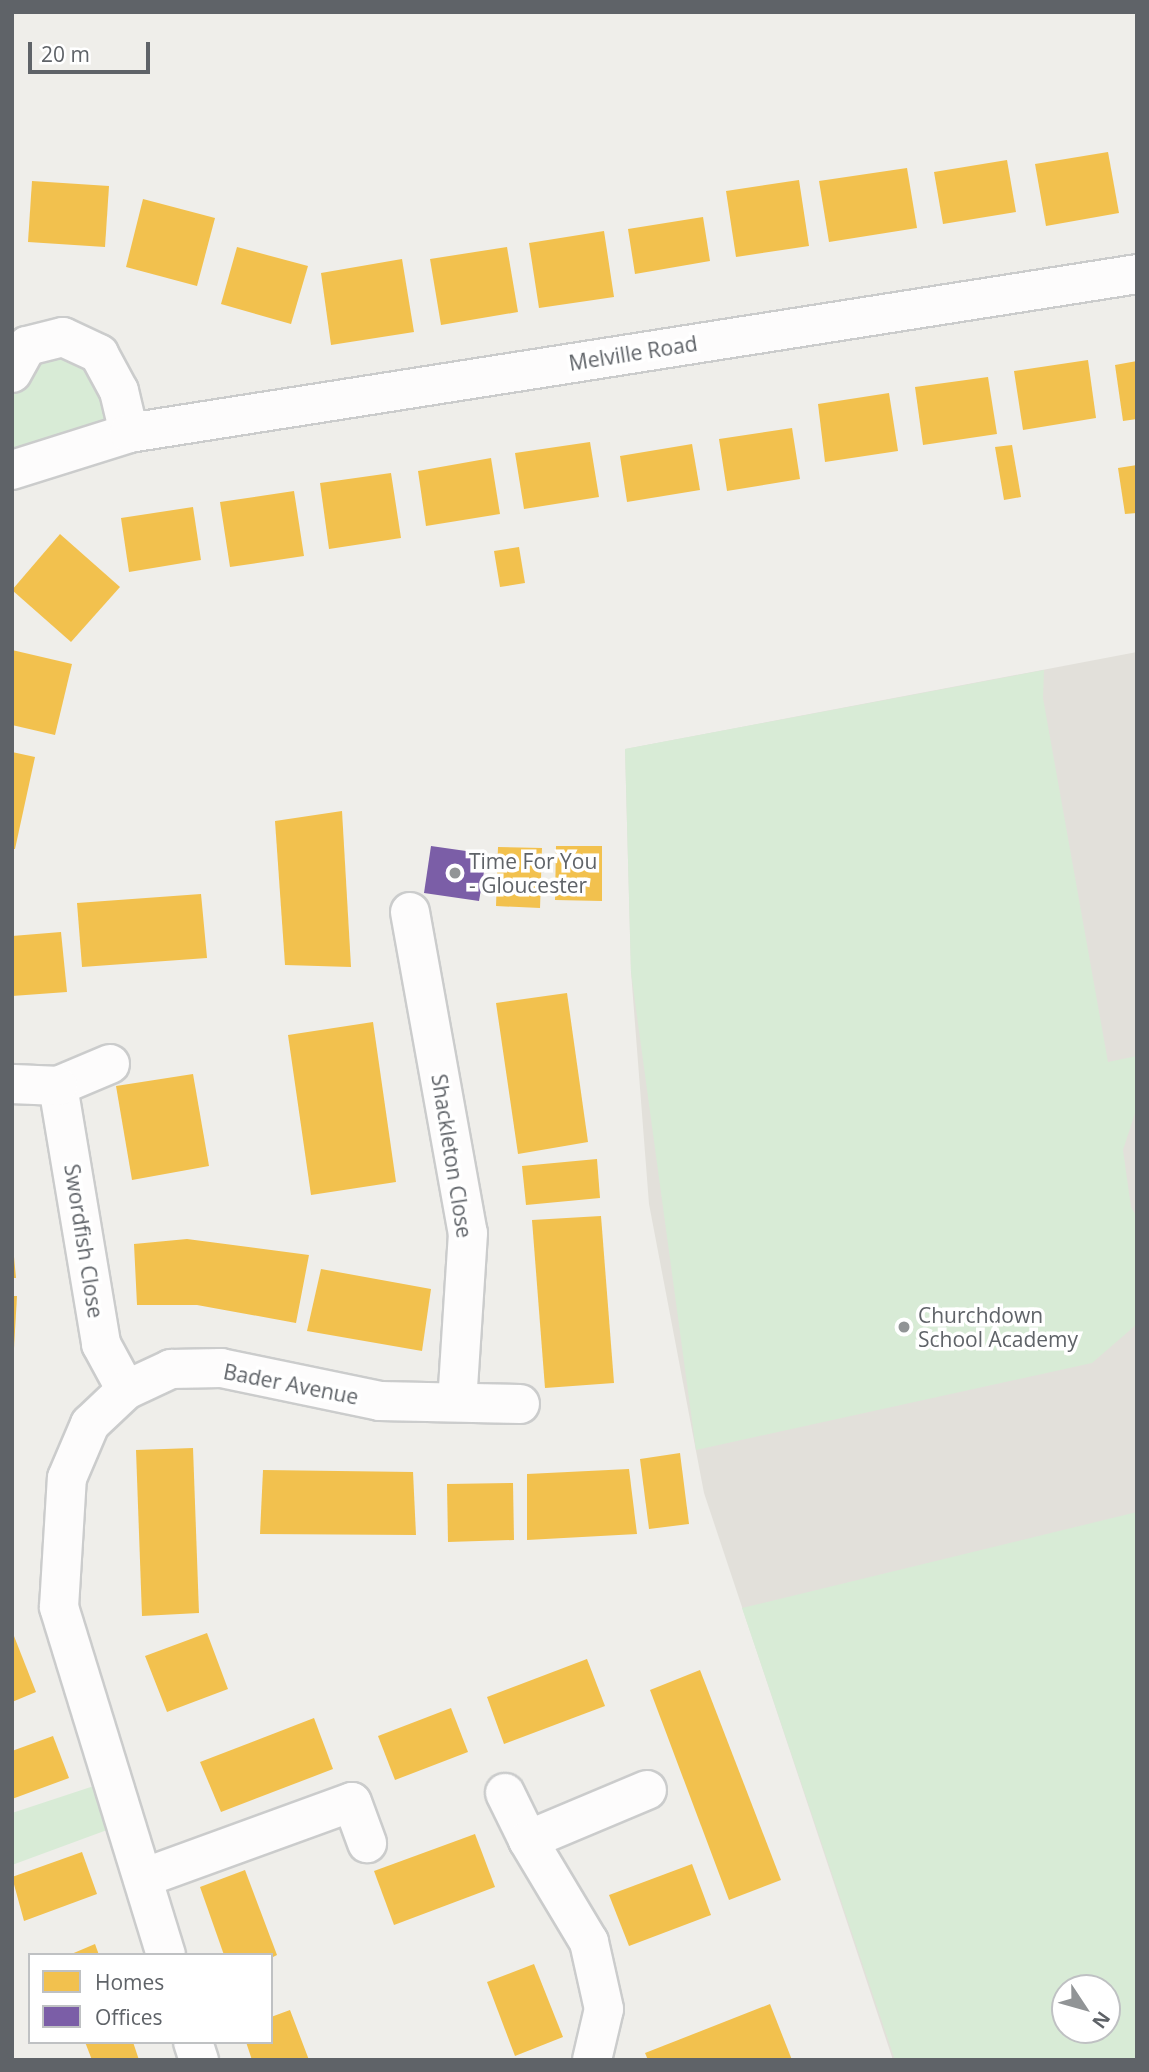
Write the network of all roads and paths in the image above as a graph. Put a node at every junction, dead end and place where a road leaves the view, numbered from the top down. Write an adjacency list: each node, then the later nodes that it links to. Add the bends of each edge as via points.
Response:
1 (1137, 274): 3 (street, Melville Road)
2 (12, 373): 3 (street, via 27,346 63,337 99,354 120,391)
3 (128, 433): 5 (street, Melville Road)
4 (12, 461): 5 (street, Melville Road)
5 (13, 469)
6 (410, 912): 11 (street, Shackleton Close, via 468,1233)
7 (110, 1064): 9 (street)
8 (12, 1084): 9 (street)
9 (58, 1086): 10 (street, Swordfish Close, via 102,1344)
10 (126, 1390): 11 (street, Bader Avenue, via 171,1368 221,1368 380,1401); 17 (street, Bader Avenue, via 90,1424 67,1478 60,1607)
11 (457, 1402): 12 (street, Bader Avenue)
12 (520, 1404)
13 (647, 1790): 15 (street)
14 (505, 1793): 15 (street)
15 (528, 1839): 19 (street, via 589,1942 604,2009)
16 (367, 1843): 17 (street, via 352,1802)
17 (143, 1878): 18 (street, Bader Avenue)
18 (165, 1953)
19 (592, 2060)

